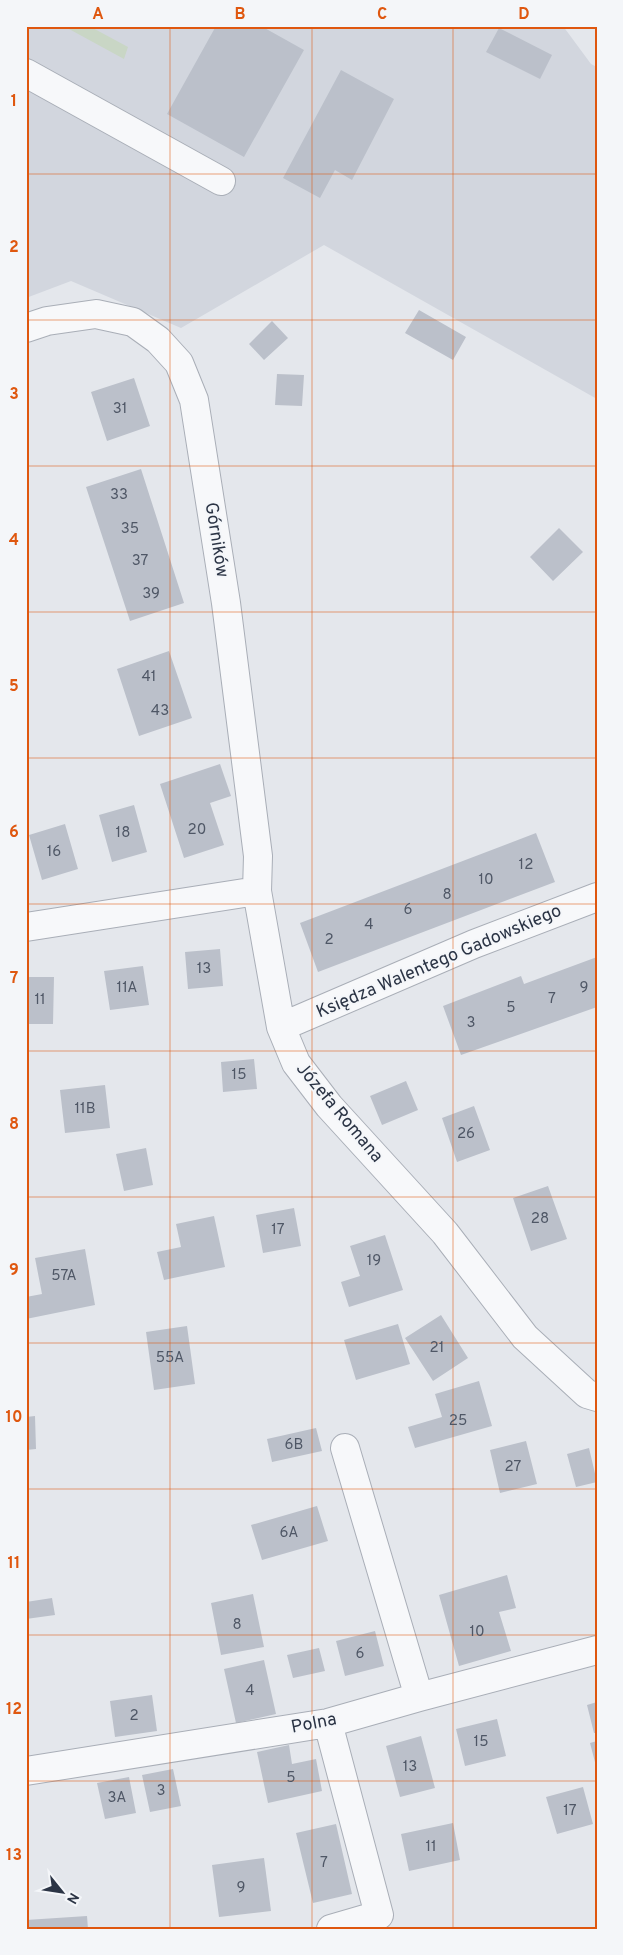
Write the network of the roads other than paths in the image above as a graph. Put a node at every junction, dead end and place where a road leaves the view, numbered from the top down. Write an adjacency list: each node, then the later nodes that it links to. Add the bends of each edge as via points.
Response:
1 (26, 73): 2 (street)
2 (221, 181)
3 (26, 328): 4 (street, Górników, via 47,321 96,314 133,322 158,340 178,363 194,400 232,652 258,856)
4 (257, 891): 6 (street); 7 (street, Józefa Romana)
5 (597, 897): 7 (street, Księdza Walentego Gadowskiego, via 474,944)
6 (26, 927)
7 (281, 1027): 8 (street, Józefa Romana, via 296,1063 329,1106 445,1233 525,1337 587,1394)
8 (597, 1397)
9 (345, 1448): 11 (street)
10 (597, 1650): 11 (street, Polna)
11 (419, 1697): 12 (street, Polna)
12 (328, 1722): 13 (street, Polna); 14 (street, via 379,1915)
13 (26, 1770)
14 (330, 1929)

